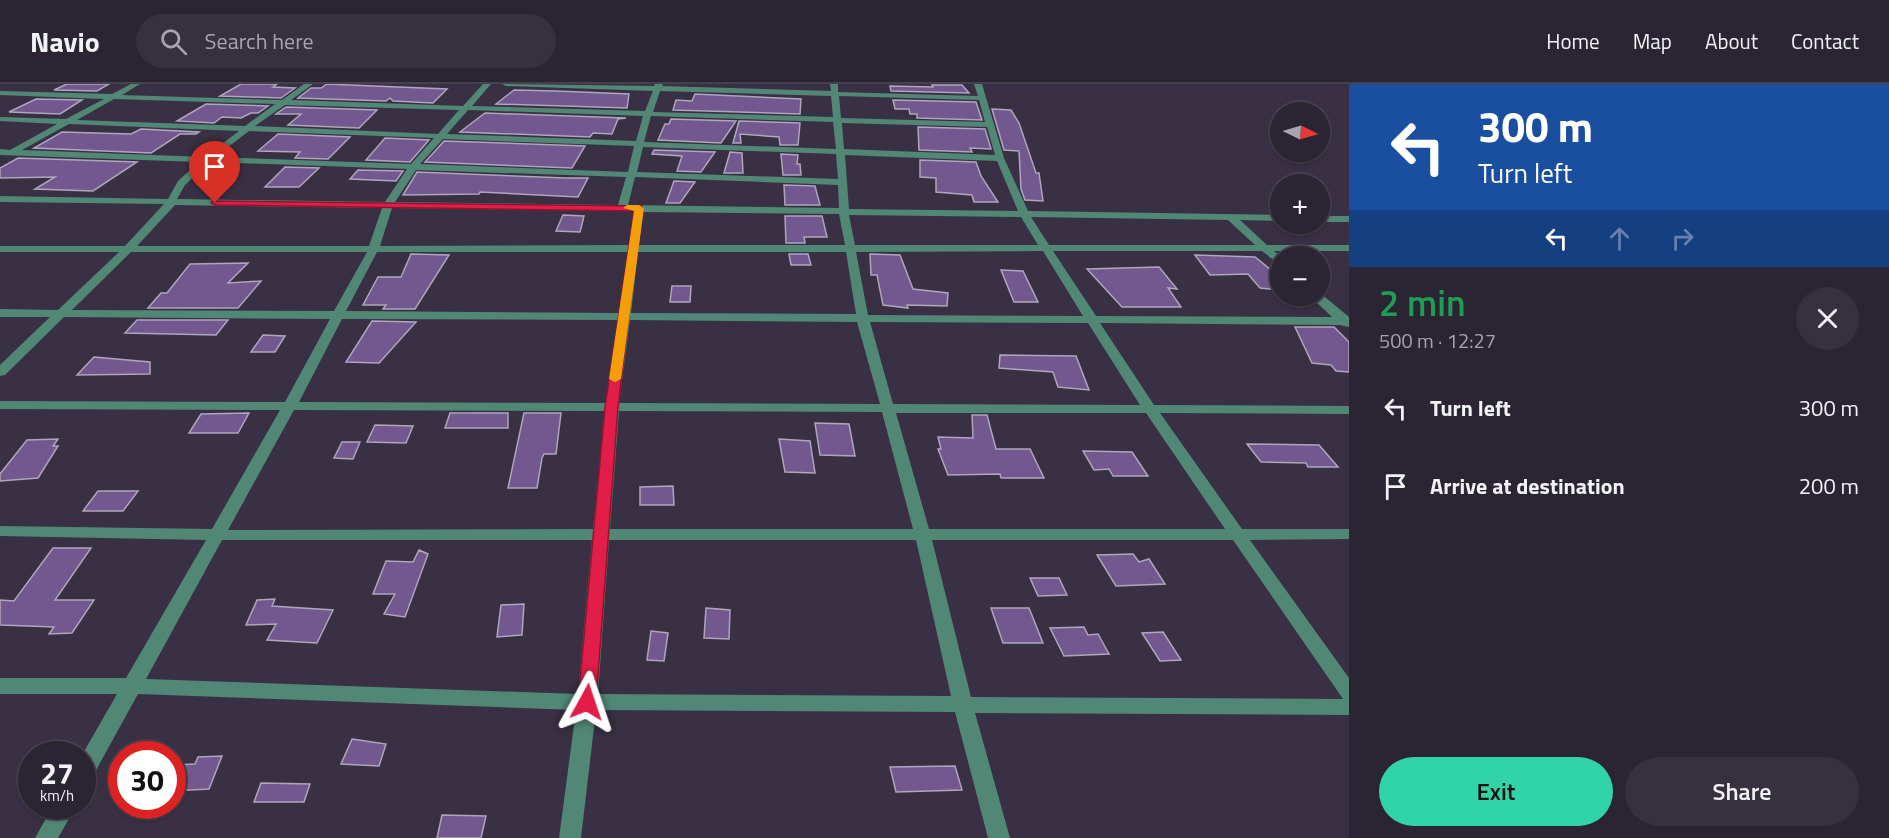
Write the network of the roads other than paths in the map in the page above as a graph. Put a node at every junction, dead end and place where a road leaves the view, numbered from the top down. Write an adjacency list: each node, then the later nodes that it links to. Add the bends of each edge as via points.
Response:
1 (136, 84): 9 (street)
2 (309, 84): 11 (street)
3 (487, 84): 12 (street)
4 (506, 84): 6 (street)
5 (978, 84): 10 (street)
6 (658, 87): 7 (street); 13 (street)
7 (835, 89): 10 (street); 15 (street)
8 (0, 93): 9 (street)
9 (114, 96): 11 (street); 16 (street)
10 (982, 98): 17 (street)
11 (283, 102): 12 (street); 18 (street)
12 (467, 108): 13 (street); 19 (street)
13 (646, 113): 15 (street); 20 (street)
14 (0, 119): 16 (street)
15 (837, 119): 17 (street); 21 (street)
16 (67, 122): 18 (street); 22 (street)
17 (990, 125): 23 (street)
18 (249, 129): 19 (street); 24 (street)
19 (442, 136): 20 (street); 25 (street)
20 (639, 144): 21 (street); 26 (street)
21 (840, 151): 23 (street); 27 (street)
22 (3, 154): 24 (street)
23 (1000, 158): 34 (street)
24 (206, 160): 25 (street); 29 (street, via 180,184)
25 (412, 168): 26 (street); 30 (street)
26 (632, 176): 27 (street); 31 (street)
27 (843, 182): 33 (street)
28 (0, 200): 29 (street)
29 (172, 202): 30 (street); 46 (street)
30 (388, 205): 31 (street); 39 (street)
31 (622, 208): 32 (street)
32 (639, 208): 33 (street); 40 (street)
33 (844, 212): 34 (street); 41 (street)
34 (1025, 216): 35 (street); 42 (street)
35 (1231, 218): 36 (street); 43 (street)
36 (1270, 218)
37 (1330, 219): 38 (street)
38 (1349, 219)
39 (374, 248): 40 (street); 46 (street); 51 (street)
40 (635, 248): 41 (street); 52 (street)
41 (851, 248): 42 (street); 53 (street)
42 (1045, 248): 43 (street); 54 (street)
43 (1266, 248): 44 (street); 47 (street)
44 (1349, 248)
45 (0, 249): 46 (street)
46 (128, 249): 49 (street)
47 (1270, 252)
48 (1328, 306): 55 (street)
49 (61, 312): 50 (street); 51 (street); 56 (street)
50 (0, 313)
51 (338, 315): 52 (street); 58 (street)
52 (623, 318): 53 (street); 59 (street)
53 (863, 320): 54 (street); 60 (street)
54 (1091, 320): 55 (street); 62 (street)
55 (1347, 322)
56 (0, 372)
57 (0, 405): 58 (street)
58 (289, 407): 59 (street); 66 (street)
59 (612, 407): 60 (street); 67 (street)
60 (887, 408): 62 (street); 68 (street)
61 (1349, 410): 62 (street)
62 (1151, 411): 64 (street)
63 (0, 531): 66 (street)
64 (1237, 533): 65 (street); 68 (street); 71 (street)
65 (1349, 534)
66 (218, 535): 67 (street); 70 (street)
67 (602, 535): 68 (street); 72 (street)
68 (923, 536): 73 (street)
69 (0, 686): 70 (street)
70 (134, 686): 72 (street); 75 (street)
71 (1349, 693)
72 (587, 702): 73 (street); 78 (street)
73 (963, 705): 74 (street); 79 (street)
74 (1349, 707)
75 (96, 751)
76 (57, 819): 77 (street)
77 (46, 838)
78 (570, 838)
79 (999, 838)

